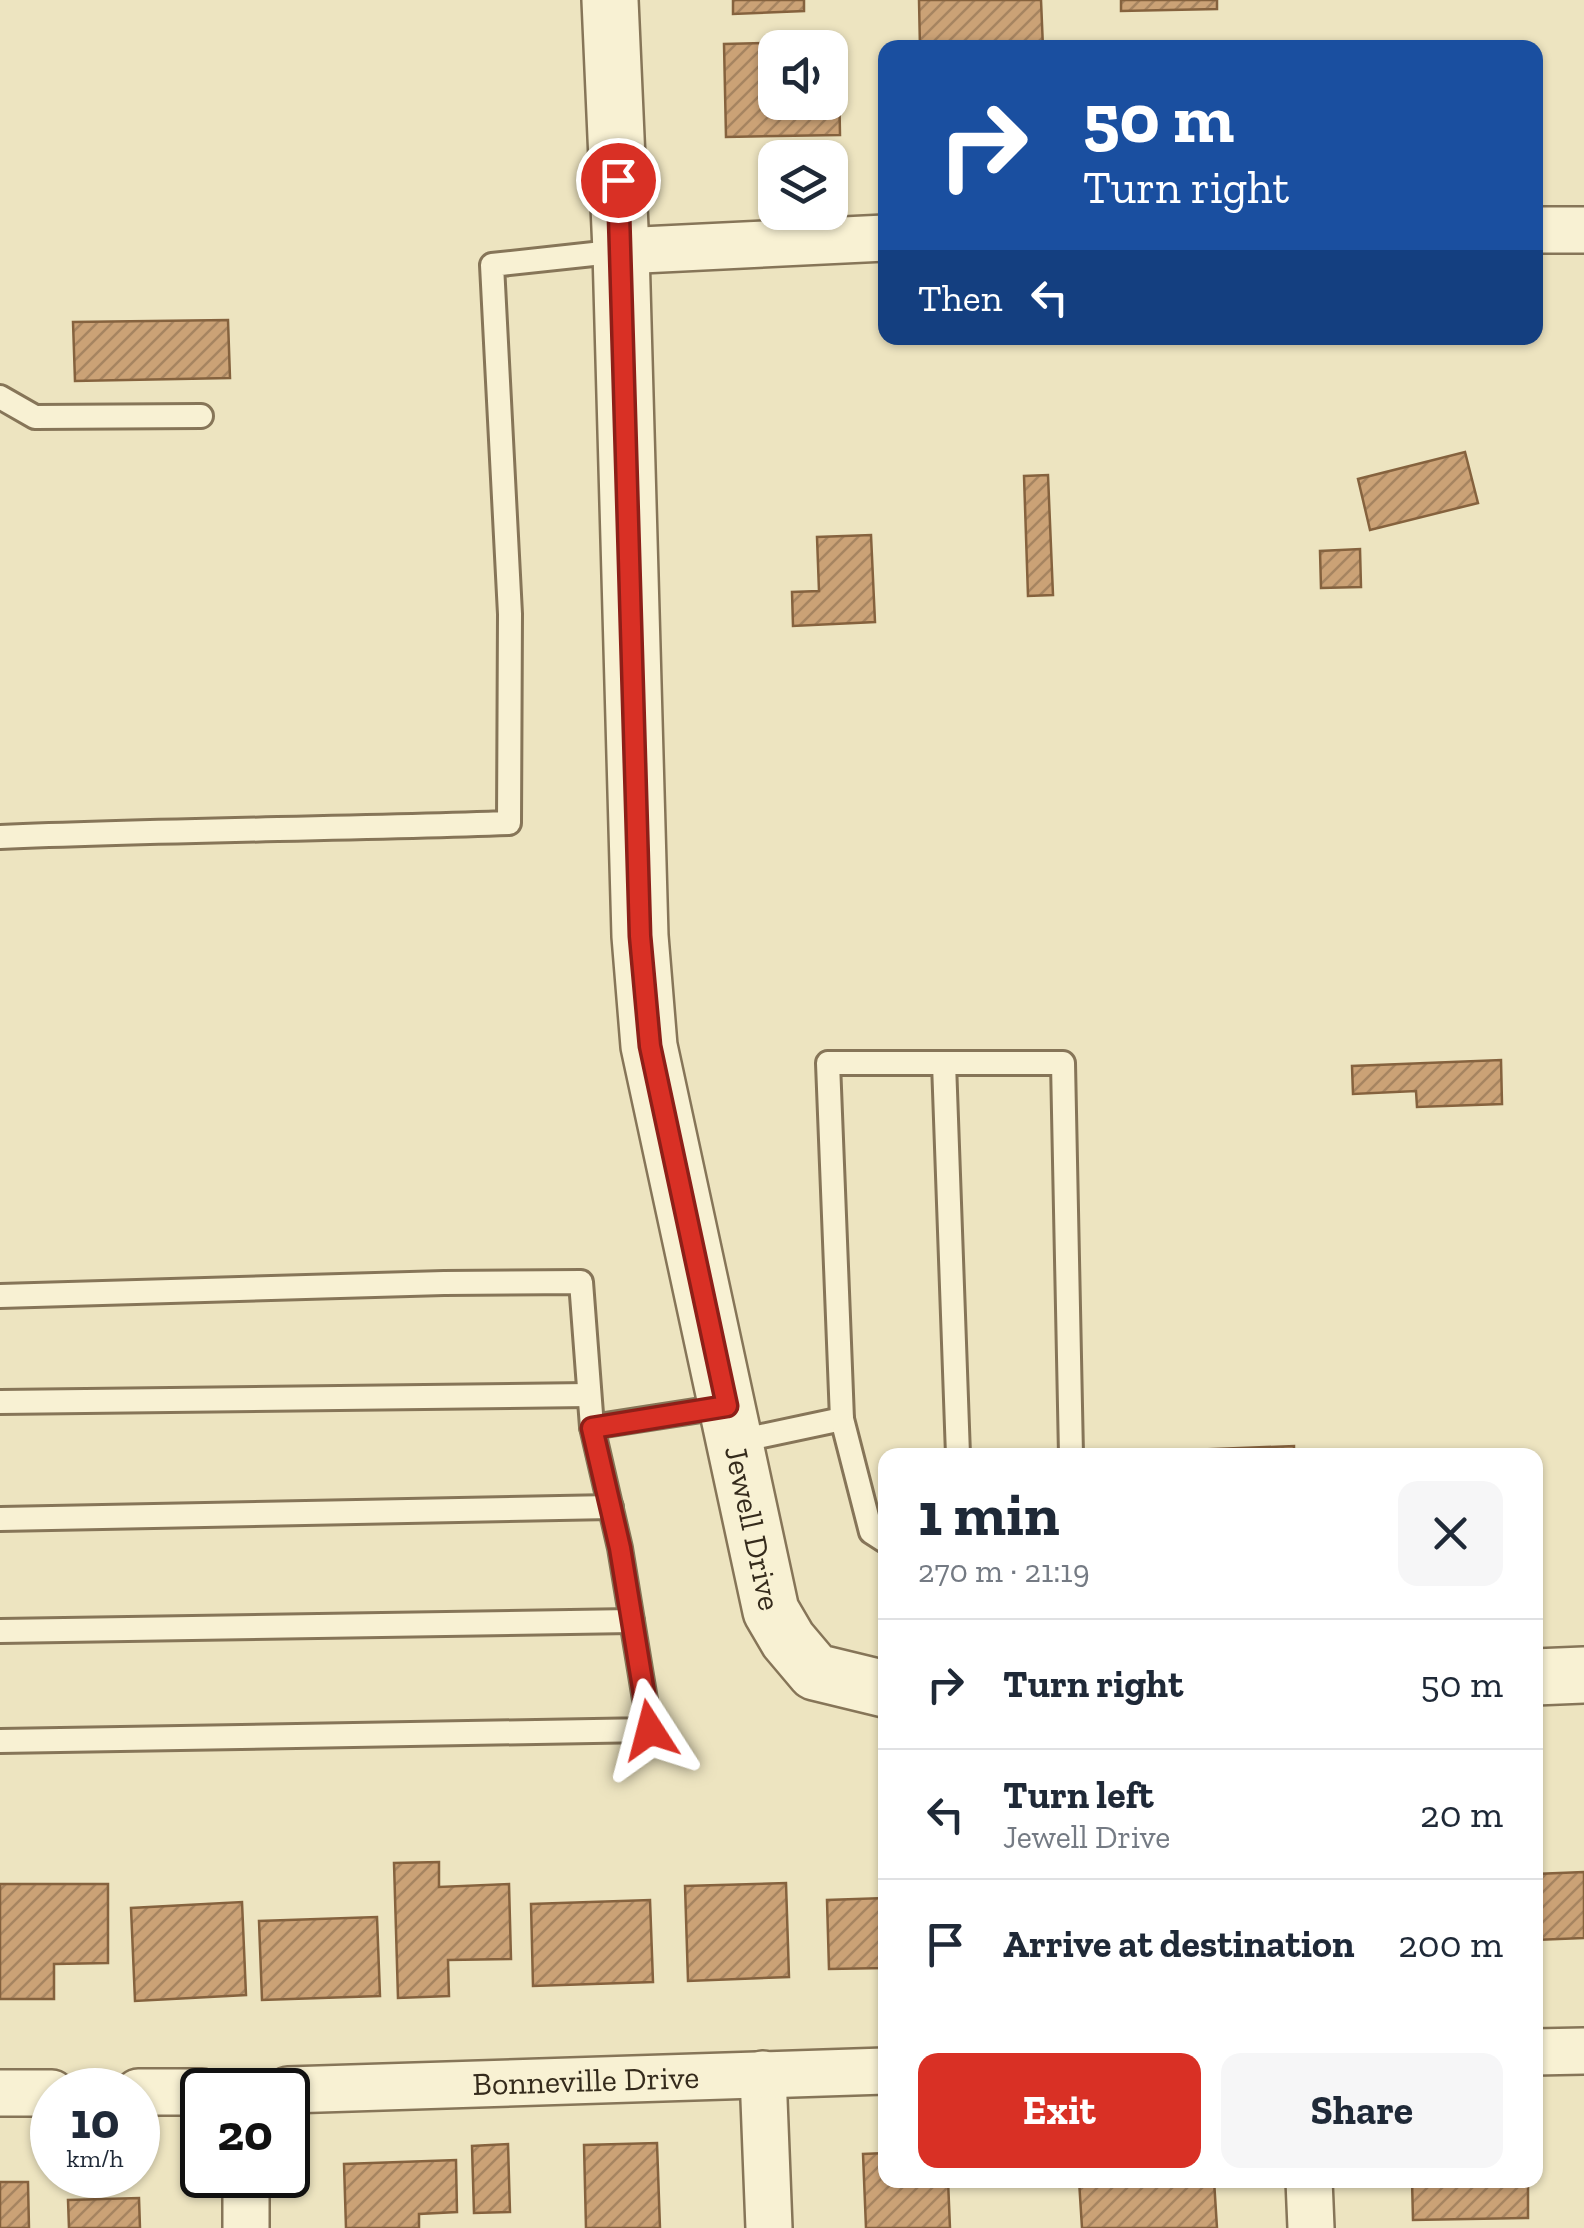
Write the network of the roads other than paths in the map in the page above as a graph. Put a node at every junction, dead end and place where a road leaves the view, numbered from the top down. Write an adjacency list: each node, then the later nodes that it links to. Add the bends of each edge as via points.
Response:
1 (610, 0): 5 (street, Jewell Drive)
2 (1543, 230): 3 (street)
3 (1584, 230)
4 (878, 238): 5 (street)
5 (621, 251): 8 (lane, via 492,265 510,614 509,823); 14 (street, Jewell Drive, via 648,1028)
6 (0, 397): 7 (lane, via 35,418)
7 (201, 416)
8 (0, 837)
9 (944, 1063): 13 (lane, via 828,1063); 16 (lane); 17 (lane, via 1063,1063)
10 (0, 1296): 11 (lane, via 581,1282)
11 (589, 1395): 12 (lane); 15 (lane)
12 (0, 1402)
13 (842, 1419): 14 (lane); 20 (lane, via 871,1532)
14 (731, 1424): 15 (lane); 25 (street, Jewell Drive, via 771,1612 815,1672)
15 (592, 1428): 18 (lane)
16 (958, 1448)
17 (1071, 1448)
18 (610, 1507): 19 (lane); 21 (lane)
19 (0, 1520)
20 (878, 1536)
21 (632, 1621): 22 (lane); 26 (lane, via 650,1730)
22 (0, 1631)
23 (1584, 1675): 24 (street)
24 (1543, 1676)
25 (878, 1686)
26 (0, 1741)
27 (1584, 2051): 28 (street)
28 (1543, 2052)
29 (878, 2071): 30 (street, Bonneville Drive)
30 (764, 2074): 31 (street, Bonneville Drive); 37 (street)
31 (310, 2089)
32 (30, 2093): 33 (street)
33 (0, 2094)
34 (1308, 2188): 38 (street)
35 (246, 2198): 36 (street)
36 (246, 2228)
37 (769, 2228)
38 (1311, 2228)

